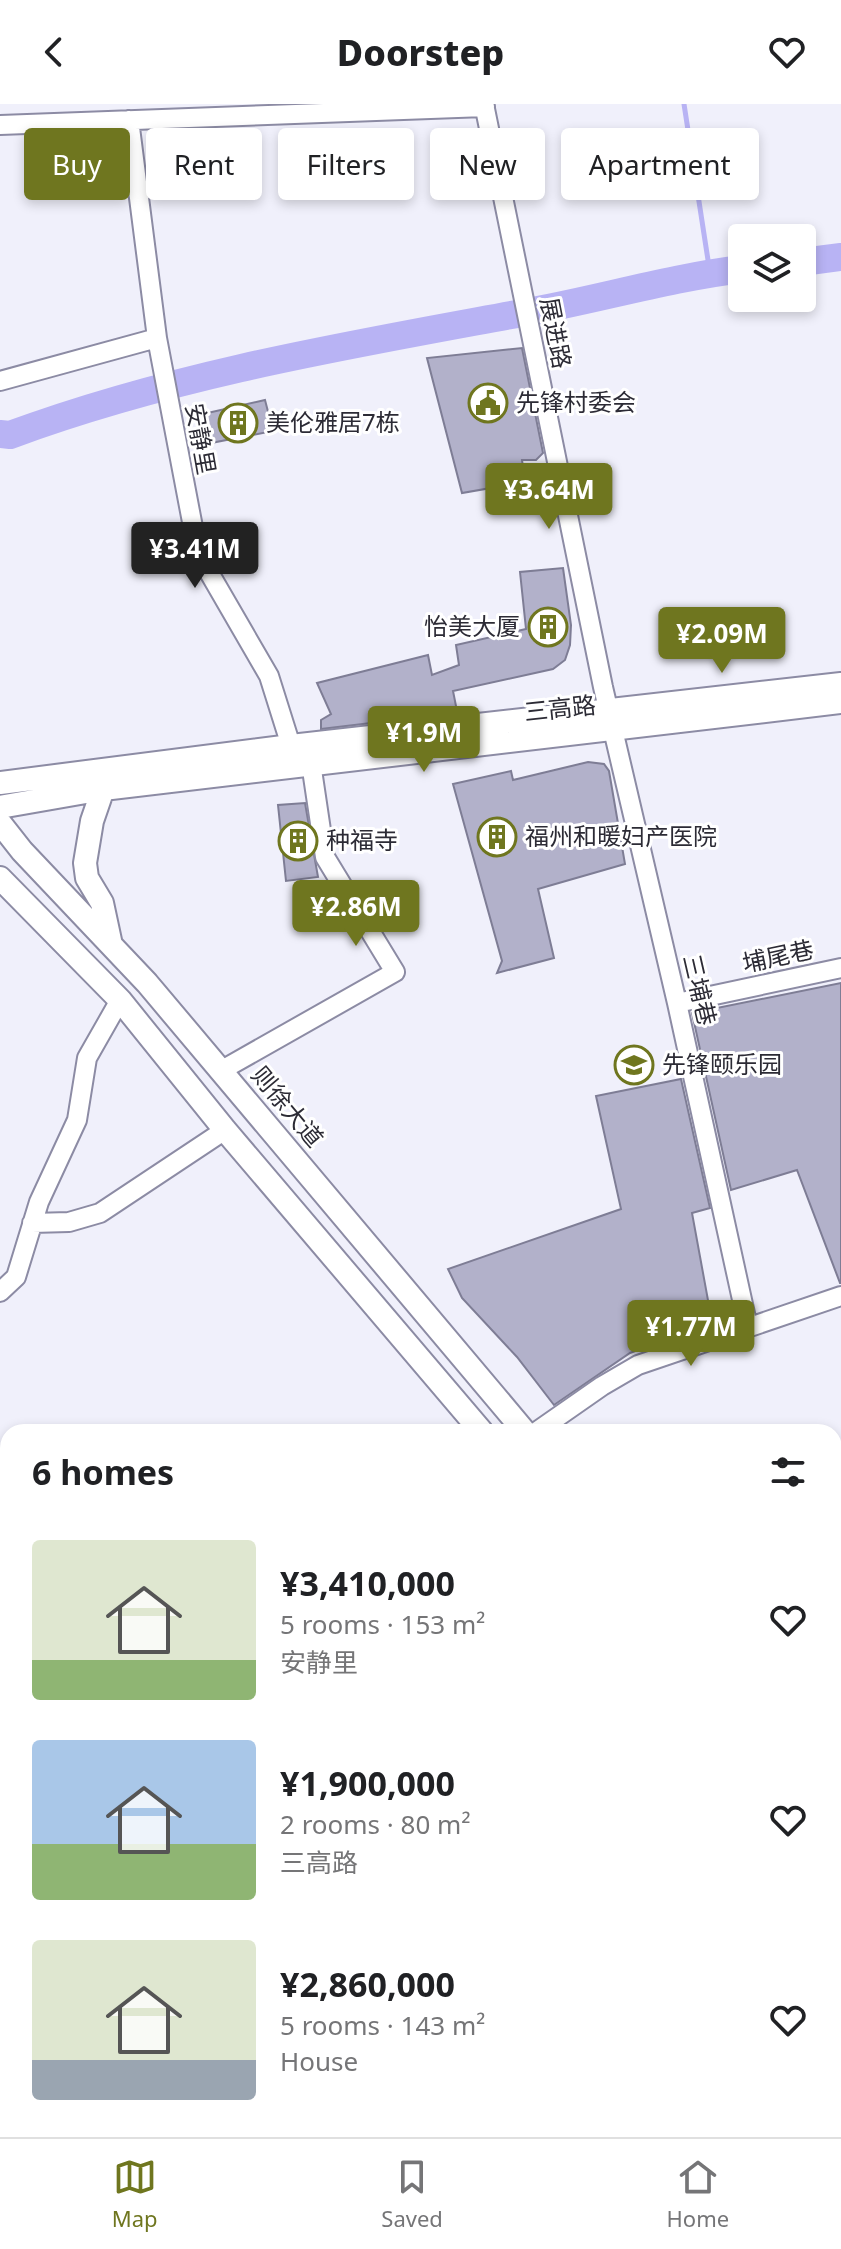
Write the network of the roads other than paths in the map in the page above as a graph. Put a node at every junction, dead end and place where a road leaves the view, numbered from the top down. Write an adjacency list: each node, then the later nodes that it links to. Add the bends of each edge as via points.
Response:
1 (485, 106): 2 (street); 8 (street, 展进路)
2 (135, 115): 3 (street); 4 (street, 安静里)
3 (0, 125)
4 (157, 338): 5 (street); 9 (street, 安静里, via 200,553 269,676)
5 (0, 381)
6 (841, 684): 8 (main road, 三高路)
7 (841, 702): 8 (main road, 三高路)
8 (611, 720): 9 (main road, 三高路); 10 (main road, 三高路); 21 (street, 三埔巷)
9 (291, 746): 11 (main road, 三高路)
10 (311, 763): 12 (main road, 三高路); 22 (street, via 325,857 395,972)
11 (0, 783)
12 (103, 789): 13 (main road, 三高路); 17 (main road, via 85,863 92,891 102,903)
13 (0, 807)
14 (0, 823): 17 (main road, 则徐大道)
15 (0, 878): 18 (main road)
16 (0, 893): 18 (main road)
17 (111, 946): 22 (main road, 则徐大道)
18 (78, 958): 20 (main road)
19 (841, 968): 21 (street, 埔尾巷)
20 (120, 1000): 23 (main road); 24 (street, via 87,1058 77,1120)
21 (677, 1003): 27 (street, 三埔巷)
22 (222, 1070): 29 (main road, 则徐大道)
23 (225, 1130): 24 (street, via 100,1213 69,1222); 28 (main road)
24 (32, 1223): 25 (street, via 16,1277)
25 (0, 1292)
26 (841, 1296): 27 (street)
27 (748, 1327): 30 (street, via 638,1365)
28 (475, 1424)
29 (518, 1424)
30 (547, 1424)

